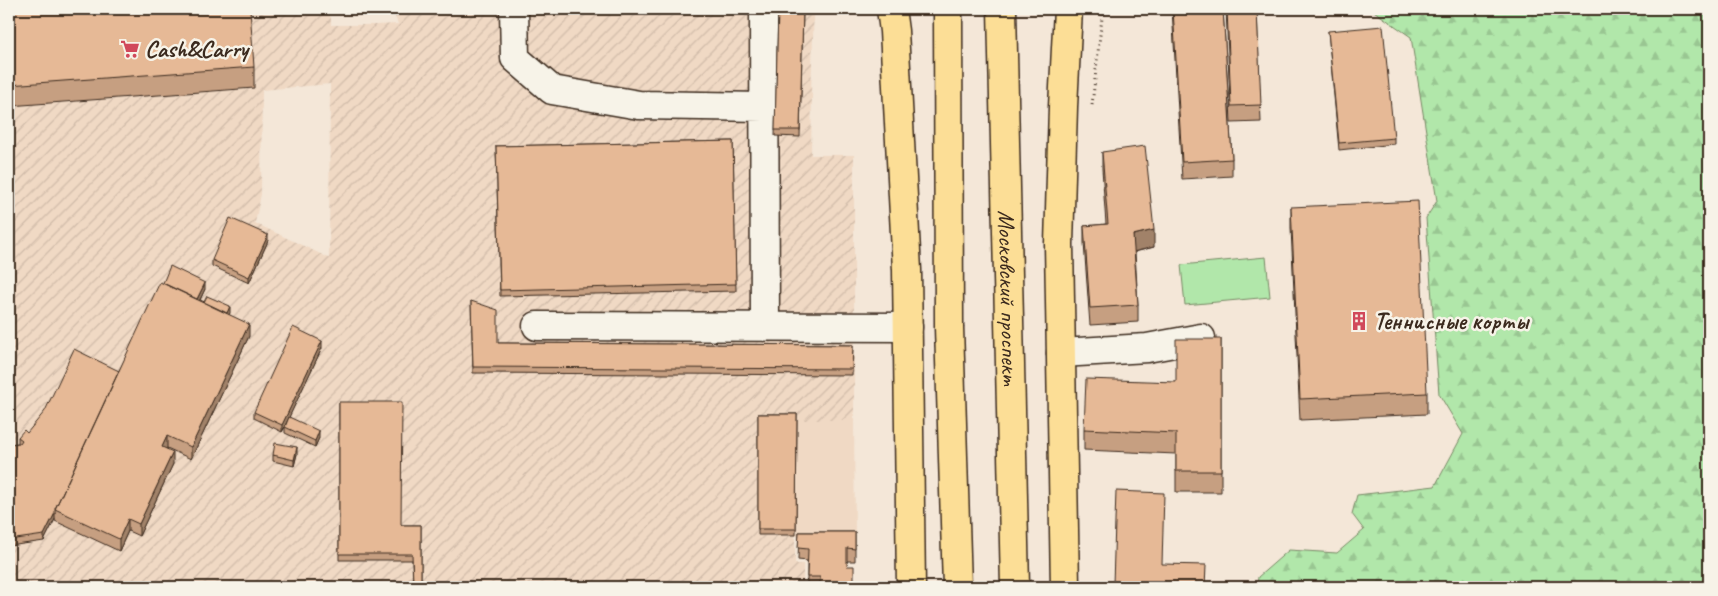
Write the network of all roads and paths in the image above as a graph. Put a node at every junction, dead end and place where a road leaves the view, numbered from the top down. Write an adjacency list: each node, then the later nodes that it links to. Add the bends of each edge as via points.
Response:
1 (514, 9): 7 (lane, via 515,58 552,90 639,104)
2 (764, 9): 7 (lane)
3 (892, 9): 10 (main road)
4 (948, 9): 14 (main road, via 949,327)
5 (1002, 9): 15 (main road, Московский проспект)
6 (1068, 9): 12 (main road, via 1060,234)
7 (764, 107): 9 (lane)
8 (537, 326): 9 (lane)
9 (765, 327): 10 (lane)
10 (908, 327): 13 (main road)
11 (1201, 338): 12 (lane, via 1147,348)
12 (1060, 353): 16 (main road)
13 (911, 587)
14 (957, 587)
15 (1015, 587)
16 (1065, 587)

